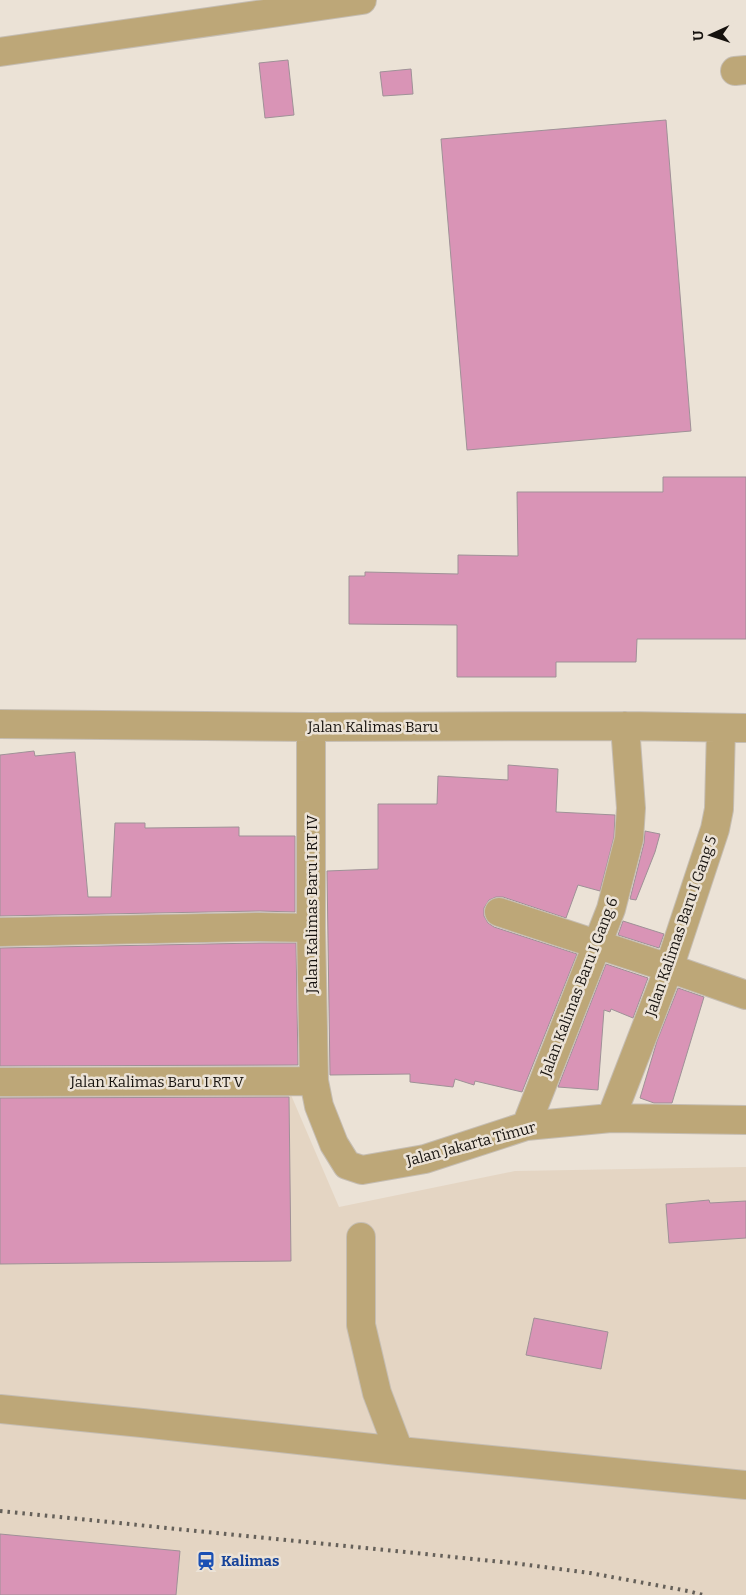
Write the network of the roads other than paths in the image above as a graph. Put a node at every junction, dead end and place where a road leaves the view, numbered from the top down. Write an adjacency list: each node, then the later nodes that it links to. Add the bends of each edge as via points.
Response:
1 (362, 0): 2 (street)
2 (0, 52)
3 (0, 724): 5 (street, Jalan Kalimas Baru)
4 (625, 726): 5 (street, Jalan Kalimas Baru); 6 (street, Jalan Kalimas Baru); 10 (street, Jalan Kalimas Baru I Gang 6, via 631,808 629,839 611,909)
5 (311, 727): 8 (street, Jalan Kalimas Baru I RT IV)
6 (734, 728): 11 (street, Jalan Kalimas Baru I Gang 5, via 715,829)
7 (499, 912): 10 (street)
8 (311, 928): 9 (street); 13 (street, Jalan Kalimas Baru I RT IV)
9 (0, 932)
10 (597, 944): 11 (street); 17 (street, Jalan Kalimas Baru I Gang 6)
11 (669, 968): 12 (street); 15 (street, Jalan Kalimas Baru I Gang 5)
12 (746, 995)
13 (314, 1081): 14 (street, Jalan Kalimas Baru I RT V); 17 (street, Jalan Jakarta Timur, via 319,1106 334,1144 347,1165 362,1170 425,1159)
14 (0, 1082)
15 (611, 1118): 16 (street, Jalan Jakarta Timur); 17 (street, Jalan Jakarta Timur)
16 (746, 1120)
17 (526, 1126)
18 (361, 1237): 20 (street, via 361,1325 377,1393)
19 (0, 1409): 20 (street)
20 (399, 1451): 21 (street)
21 (746, 1485)

